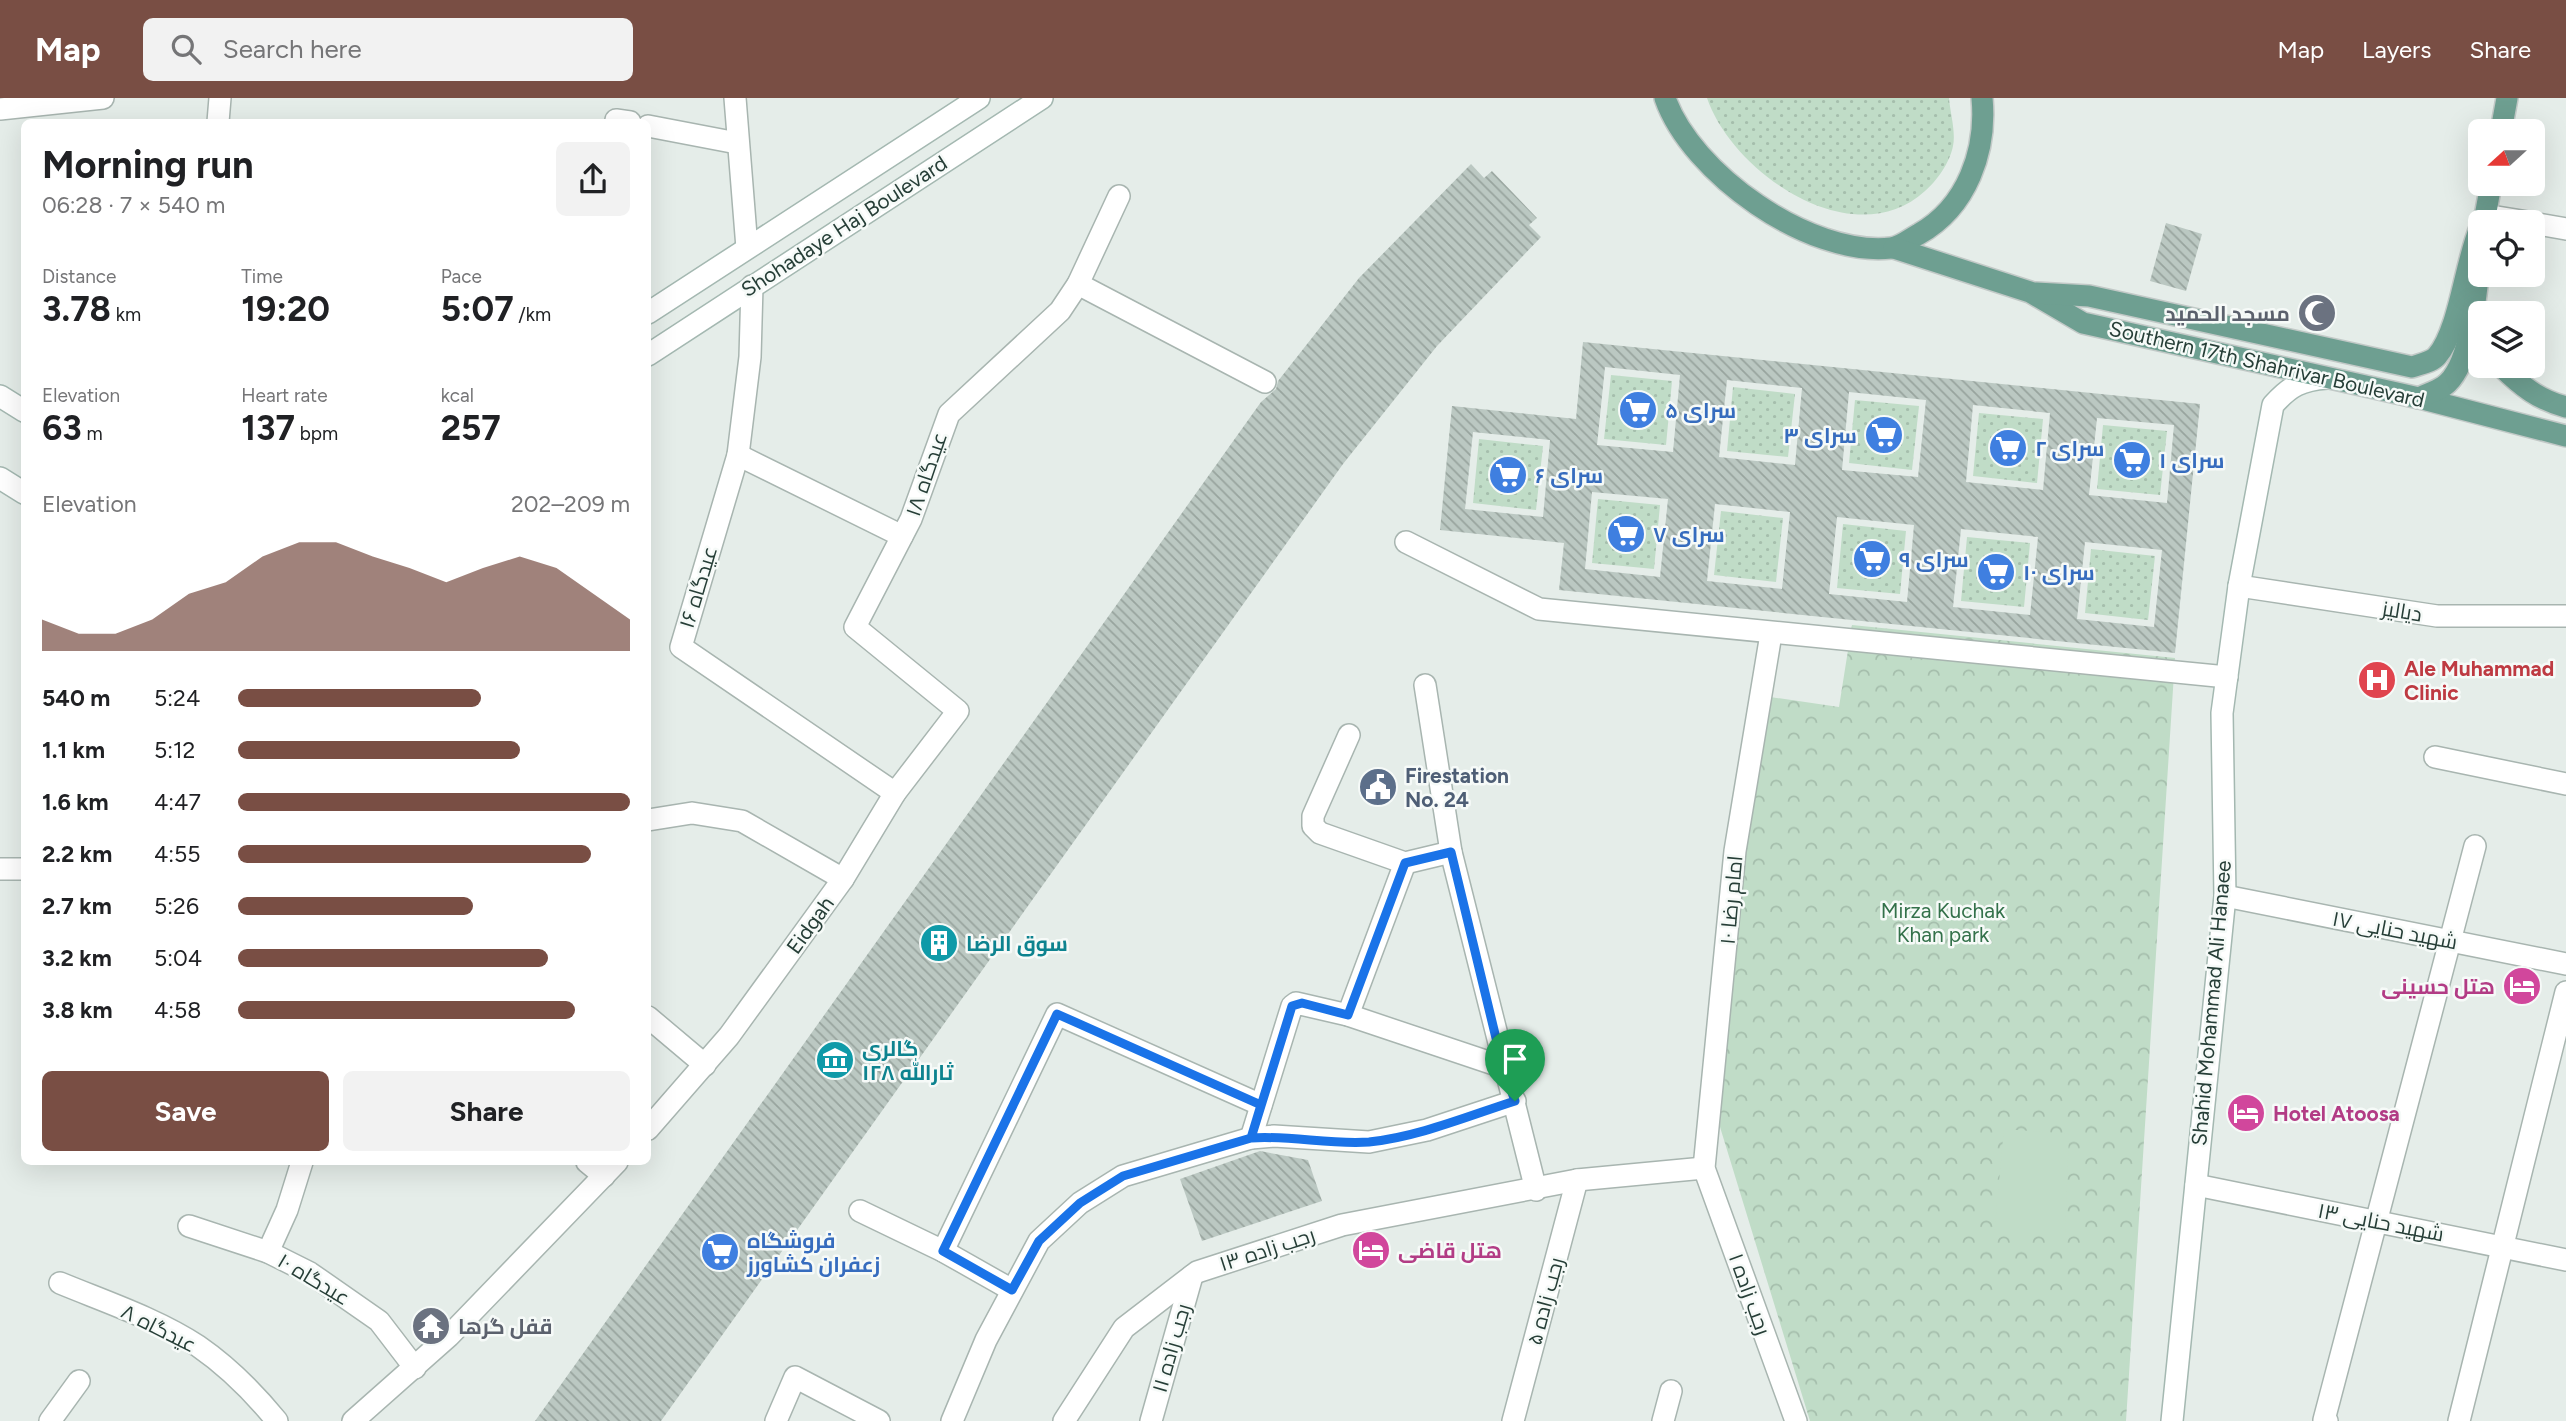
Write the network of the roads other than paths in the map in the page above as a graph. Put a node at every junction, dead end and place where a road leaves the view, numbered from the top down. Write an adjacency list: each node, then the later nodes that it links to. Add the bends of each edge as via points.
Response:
1 (103, 98): 9 (street)
2 (220, 98): 10 (street)
3 (735, 98): 13 (street)
4 (979, 98): 18 (street, Shohadaye Haj Boulevard)
5 (1042, 98): 21 (street, Shohadaye Haj Boulevard)
6 (1665, 98): 17 (main road, Southern 17th Shahrivar Boulevard, via 1672,120 1695,151 1771,215 1816,236 1871,248)
7 (1982, 98): 17 (main road, via 1984,123 1971,178 1938,223)
8 (2507, 98): 11 (main road)
9 (0, 110)
10 (218, 119)
11 (2503, 119)
12 (651, 127): 13 (street)
13 (737, 143): 18 (street)
14 (1119, 196): 20 (street, عیدگاه ۱۸)
15 (2545, 226): 16 (street)
16 (2566, 229)
17 (1894, 247): 22 (main road, Southern 17th Shahrivar Boulevard)
18 (747, 248): 23 (street, Shohadaye Haj Boulevard)
19 (2468, 258): 22 (main road, via 2450,335 2436,358 2413,367 2089,296)
20 (1078, 284): 28 (street); 37 (street, عیدگاه ۱۸, via 1059,311 949,414)
21 (751, 286): 25 (street, Shohadaye Haj Boulevard); 34 (street, عیدگاه ۱۶, via 750,357)
22 (2030, 292): 26 (main road, Southern 17th Shahrivar Boulevard, via 2083,323)
23 (651, 311)
24 (2468, 345): 30 (main road, via 2446,385)
25 (651, 353)
26 (2331, 377): 30 (main road, Southern 17th Shahrivar Boulevard); 39 (street, Shahid Mohammad Ali Hanaee, via 2302,380 2273,405)
27 (2513, 378): 31 (main road, via 2546,402)
28 (1265, 382)
29 (0, 396): 32 (street)
30 (2419, 398): 33 (main road, Southern 17th Shahrivar Boulevard)
31 (2566, 407)
32 (21, 409)
33 (2566, 436)
34 (738, 455): 37 (street); 48 (street, عیدگاه ۱۶, via 681,647)
35 (0, 478): 36 (street)
36 (21, 491)
37 (902, 536): 44 (street, عیدگاه ۱۸, via 855,627)
38 (1406, 542): 41 (street, via 1539,609)
39 (2239, 586): 40 (street, دیالیز, via 2437,616); 42 (street, Shahid Mohammad Ali Hanaee)
40 (2566, 616)
41 (1771, 634): 42 (street); 69 (street, امام رضا ۱۰, via 1735,851)
42 (2227, 677): 56 (street, Shahid Mohammad Ali Hanaee, via 2222,713)
43 (1425, 685): 51 (street)
44 (958, 711): 48 (street, Eidgah)
45 (1349, 735): 52 (street, via 1313,816 1313,826 1320,833)
46 (2435, 757): 47 (street)
47 (2566, 784)
48 (895, 793): 55 (street, Eidgah)
49 (651, 820): 55 (street, via 692,813 742,821)
50 (2474, 846): 57 (street)
51 (1451, 852): 52 (street); 63 (street)
52 (1405, 863): 60 (street)
53 (0, 869): 54 (street)
54 (21, 869)
55 (843, 879): 62 (street, Eidgah)
56 (2225, 896): 57 (street, شهید حنایی ۱۷); 72 (street, Shahid Mohammad Ali Hanaee)
57 (2450, 941): 58 (street, شهید حنایی ۱۷); 75 (street)
58 (2566, 964)
59 (2566, 992): 77 (street)
60 (1348, 1015): 63 (street); 65 (street, via 1302,1003 1292,1006)
61 (651, 1020): 62 (street)
62 (705, 1065): 66 (street, Eidgah)
63 (1503, 1067): 64 (street)
64 (1515, 1101): 67 (street, via 1369,1142); 73 (street)
65 (1261, 1105): 67 (street); 78 (street, via 1057,1014)
66 (651, 1126)
67 (1251, 1138): 83 (street, via 1123,1176 1080,1203 1039,1241)
68 (301, 1165): 79 (street)
69 (1704, 1168): 71 (street, رجب زاده ۱۳); 97 (street, رجب زاده ۱)
70 (611, 1169): 84 (street)
71 (1577, 1180): 73 (street, رجب زاده ۱۳); 95 (street, رجب زاده ۵)
72 (2196, 1185): 75 (street, شهید حنایی ۱۳); 98 (street, Shahid Mohammad Ali Hanaee)
73 (1536, 1190): 81 (street, رجب زاده ۱۳, via 1342,1225)
74 (860, 1211): 78 (street)
75 (2376, 1221): 77 (street, شهید حنایی ۱۳); 99 (street)
76 (189, 1226): 79 (street, عیدگاه ۱۰)
77 (2502, 1247): 80 (street, شهید حنایی ۱۳); 100 (street)
78 (943, 1251): 83 (street)
79 (268, 1252): 84 (street, عیدگاه ۱۰, via 310,1273 379,1321)
80 (2566, 1260)
81 (1192, 1276): 93 (street, رجب زاده ۱۳, via 1124,1328); 94 (street, رجب زاده ۱۱)
82 (60, 1283): 88 (street, عیدگاه ۸, via 199,1346)
83 (1012, 1290): 92 (street)
84 (415, 1368): 89 (street)
85 (79, 1381): 87 (street)
86 (1671, 1391): 96 (street)
87 (50, 1421)
88 (277, 1421)
89 (353, 1421)
90 (776, 1421): 91 (street, via 795,1377)
91 (879, 1421)
92 (952, 1421)
93 (1064, 1421)
94 (1151, 1421)
95 (1513, 1421)
96 (1663, 1421)
97 (1796, 1421)
98 (2172, 1421)
99 (2325, 1421)
100 (2459, 1421)

